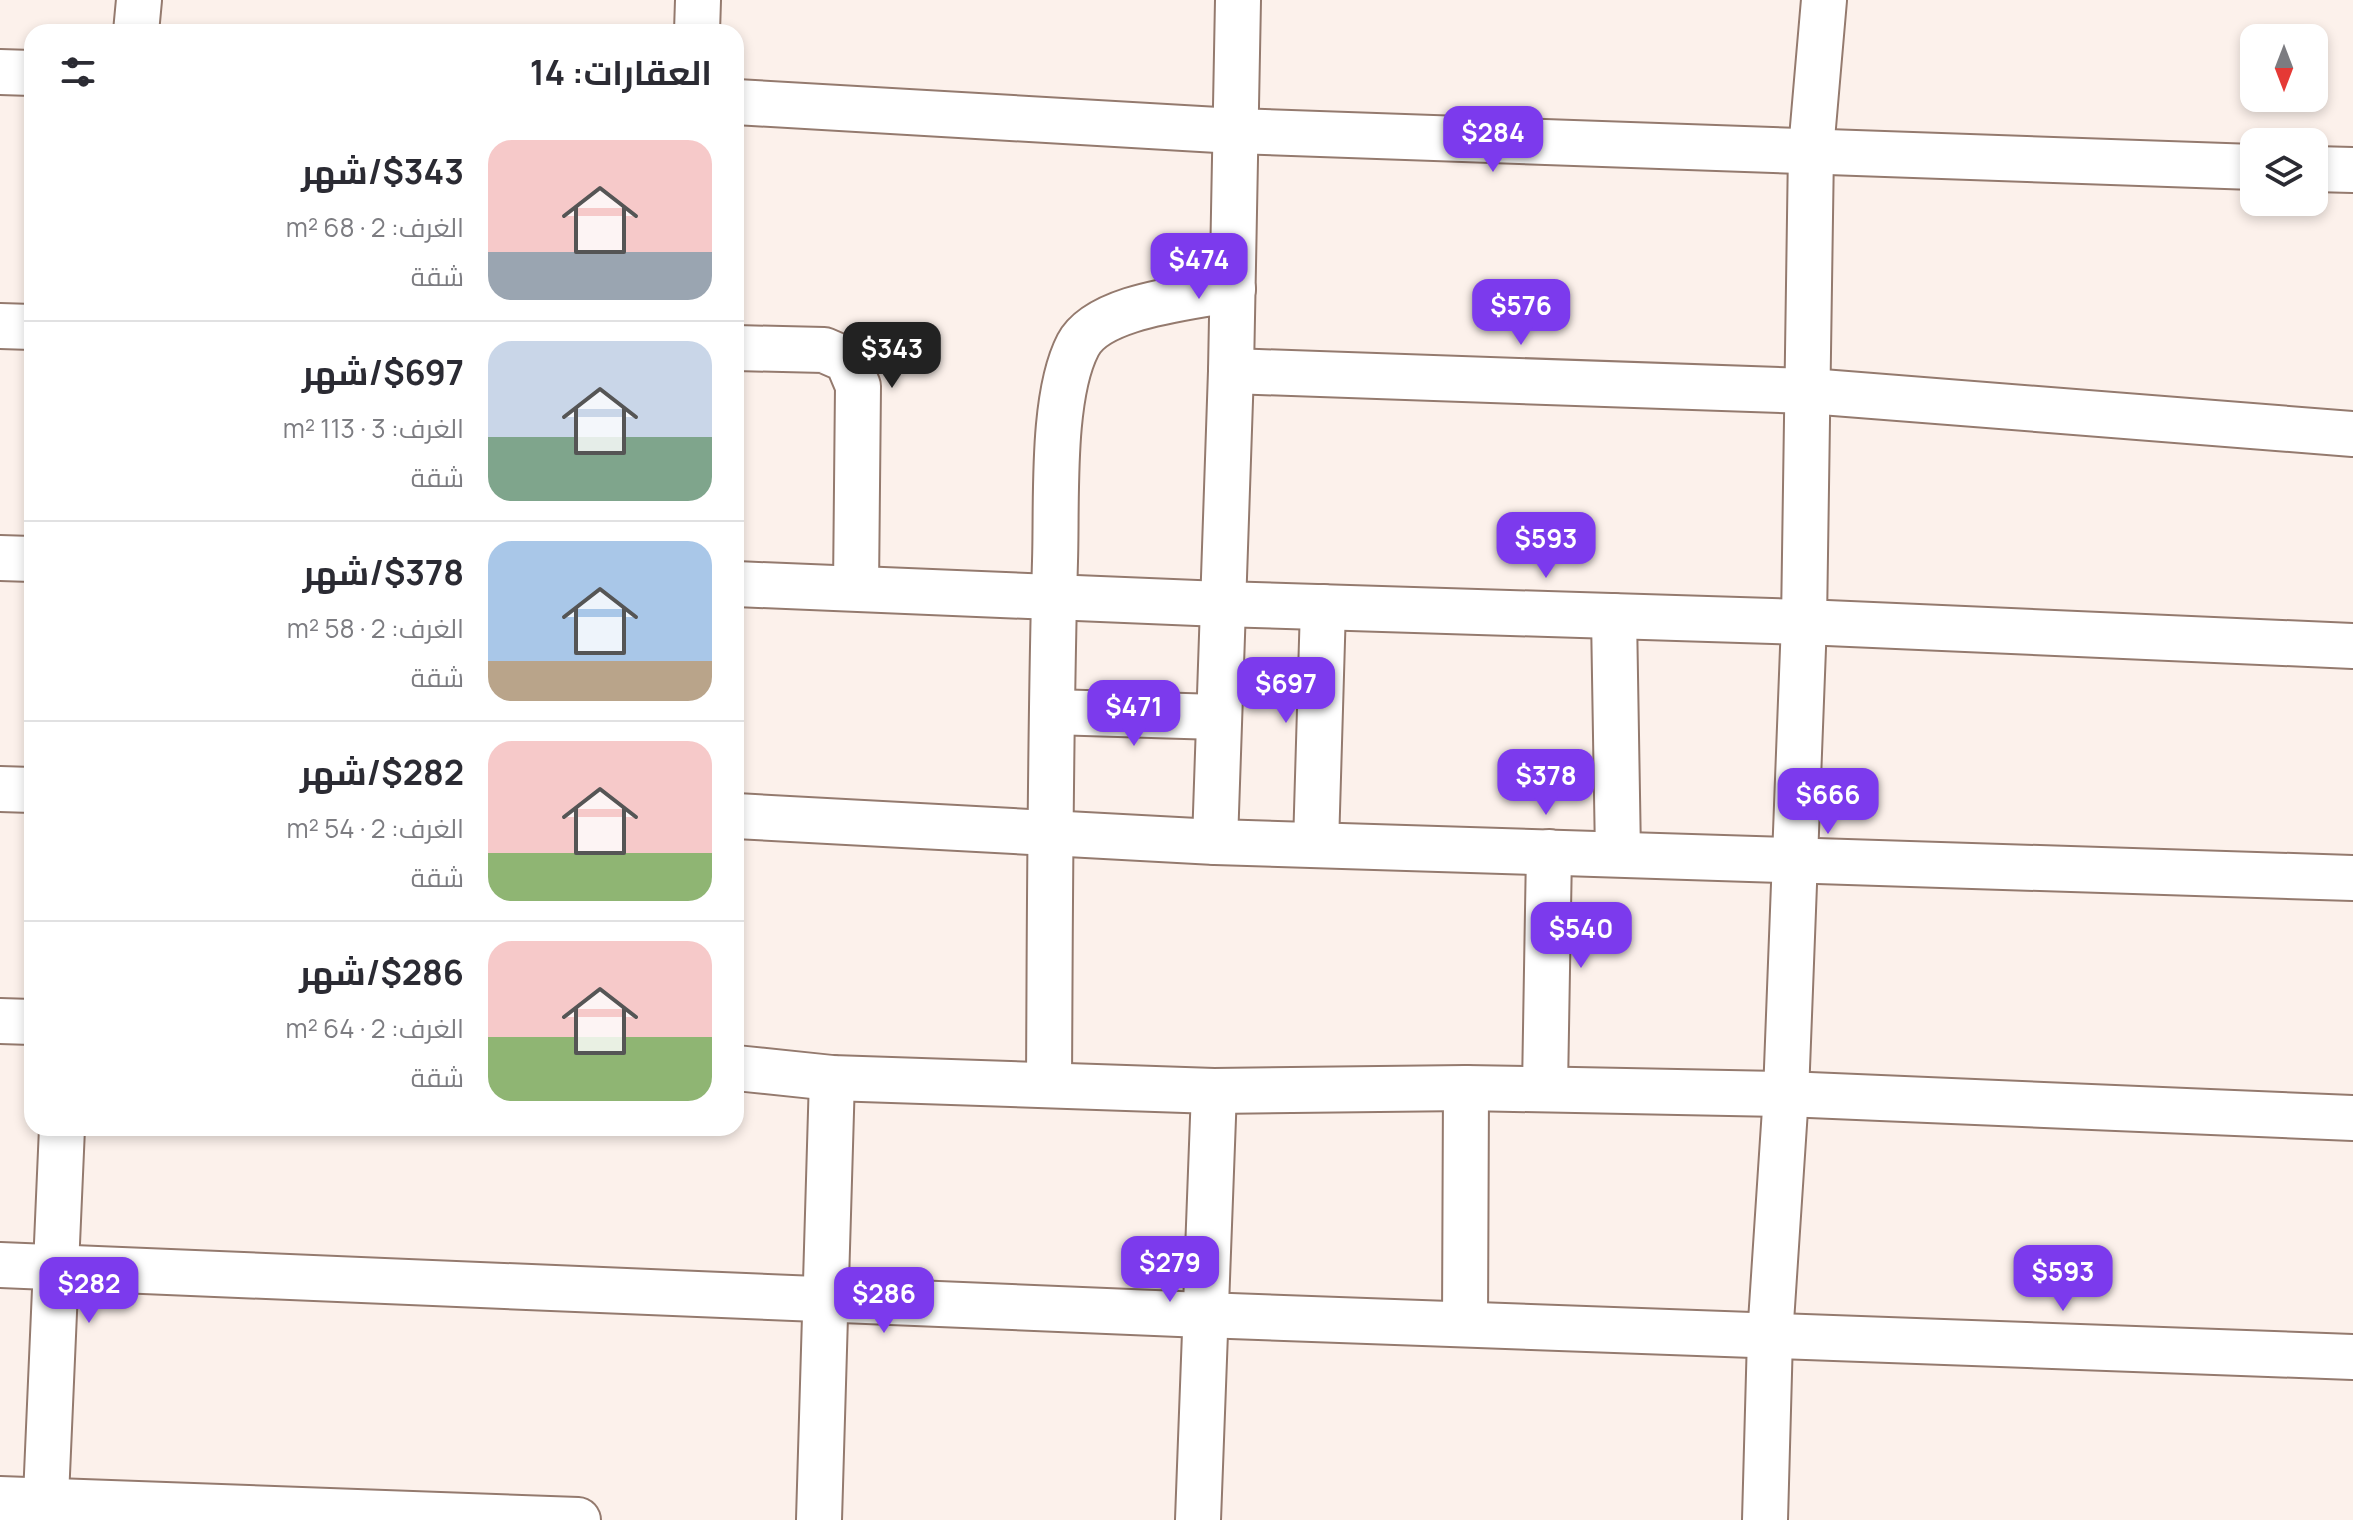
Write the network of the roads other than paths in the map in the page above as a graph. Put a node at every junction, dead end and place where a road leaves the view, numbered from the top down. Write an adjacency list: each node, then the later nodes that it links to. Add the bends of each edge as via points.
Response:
1 (139, 0): 5 (street)
2 (698, 0): 6 (street)
3 (1238, 0): 10 (street)
4 (1824, 0): 11 (street)
5 (137, 24)
6 (697, 24)
7 (0, 72): 8 (street)
8 (24, 73)
9 (744, 102): 10 (street)
10 (1235, 131): 11 (street); 15 (street)
11 (1811, 150): 12 (street); 20 (street)
12 (2240, 166)
13 (2328, 169): 14 (street)
14 (2353, 170)
15 (1233, 289): 19 (street); 26 (street, via 1113,315 1078,345 1065,389 1058,462)
16 (0, 326): 17 (street)
17 (24, 327)
18 (744, 348): 25 (street, via 824,350 847,360 858,386)
19 (1231, 371): 20 (street); 27 (street)
20 (1809, 391): 21 (street); 30 (street)
21 (2353, 434)
22 (0, 558): 23 (street)
23 (24, 559)
24 (744, 584): 25 (street)
25 (856, 588): 26 (street)
26 (1054, 596): 27 (street); 32 (street)
27 (1221, 604): 28 (street); 33 (street)
28 (1323, 607): 29 (street); 39 (street)
29 (1614, 616): 30 (street); 41 (street)
30 (1804, 622): 31 (street); 42 (street)
31 (2353, 646)
32 (1052, 712): 33 (street); 37 (street)
33 (1218, 717): 38 (street)
34 (0, 789): 35 (street)
35 (24, 790)
36 (744, 816): 37 (street)
37 (1050, 832): 38 (street); 48 (street)
38 (1215, 842): 39 (street)
39 (1316, 845): 40 (street)
40 (1549, 852): 41 (street); 50 (street)
41 (1618, 854): 42 (street)
42 (1792, 858): 43 (street); 52 (street)
43 (2353, 878)
44 (0, 1021): 45 (street)
45 (24, 1022)
46 (744, 1069): 47 (street)
47 (832, 1078): 48 (street); 57 (street)
48 (1049, 1083): 51 (street)
49 (1466, 1088): 50 (street); 51 (street); 59 (street)
50 (1545, 1088): 52 (street)
51 (1214, 1091): 58 (street)
52 (1786, 1094): 53 (street); 60 (street)
53 (2353, 1118)
54 (62, 1136): 56 (street)
55 (0, 1265): 56 (street)
56 (58, 1266): 57 (street); 63 (street)
57 (824, 1298): 58 (street); 65 (street)
58 (1203, 1315): 59 (street); 66 (street)
59 (1465, 1324): 60 (street)
60 (1770, 1337): 61 (street); 67 (street)
61 (2353, 1357)
62 (0, 1499): 63 (street)
63 (45, 1510): 64 (street)
64 (578, 1520)
65 (819, 1520)
66 (1198, 1520)
67 (1765, 1520)

